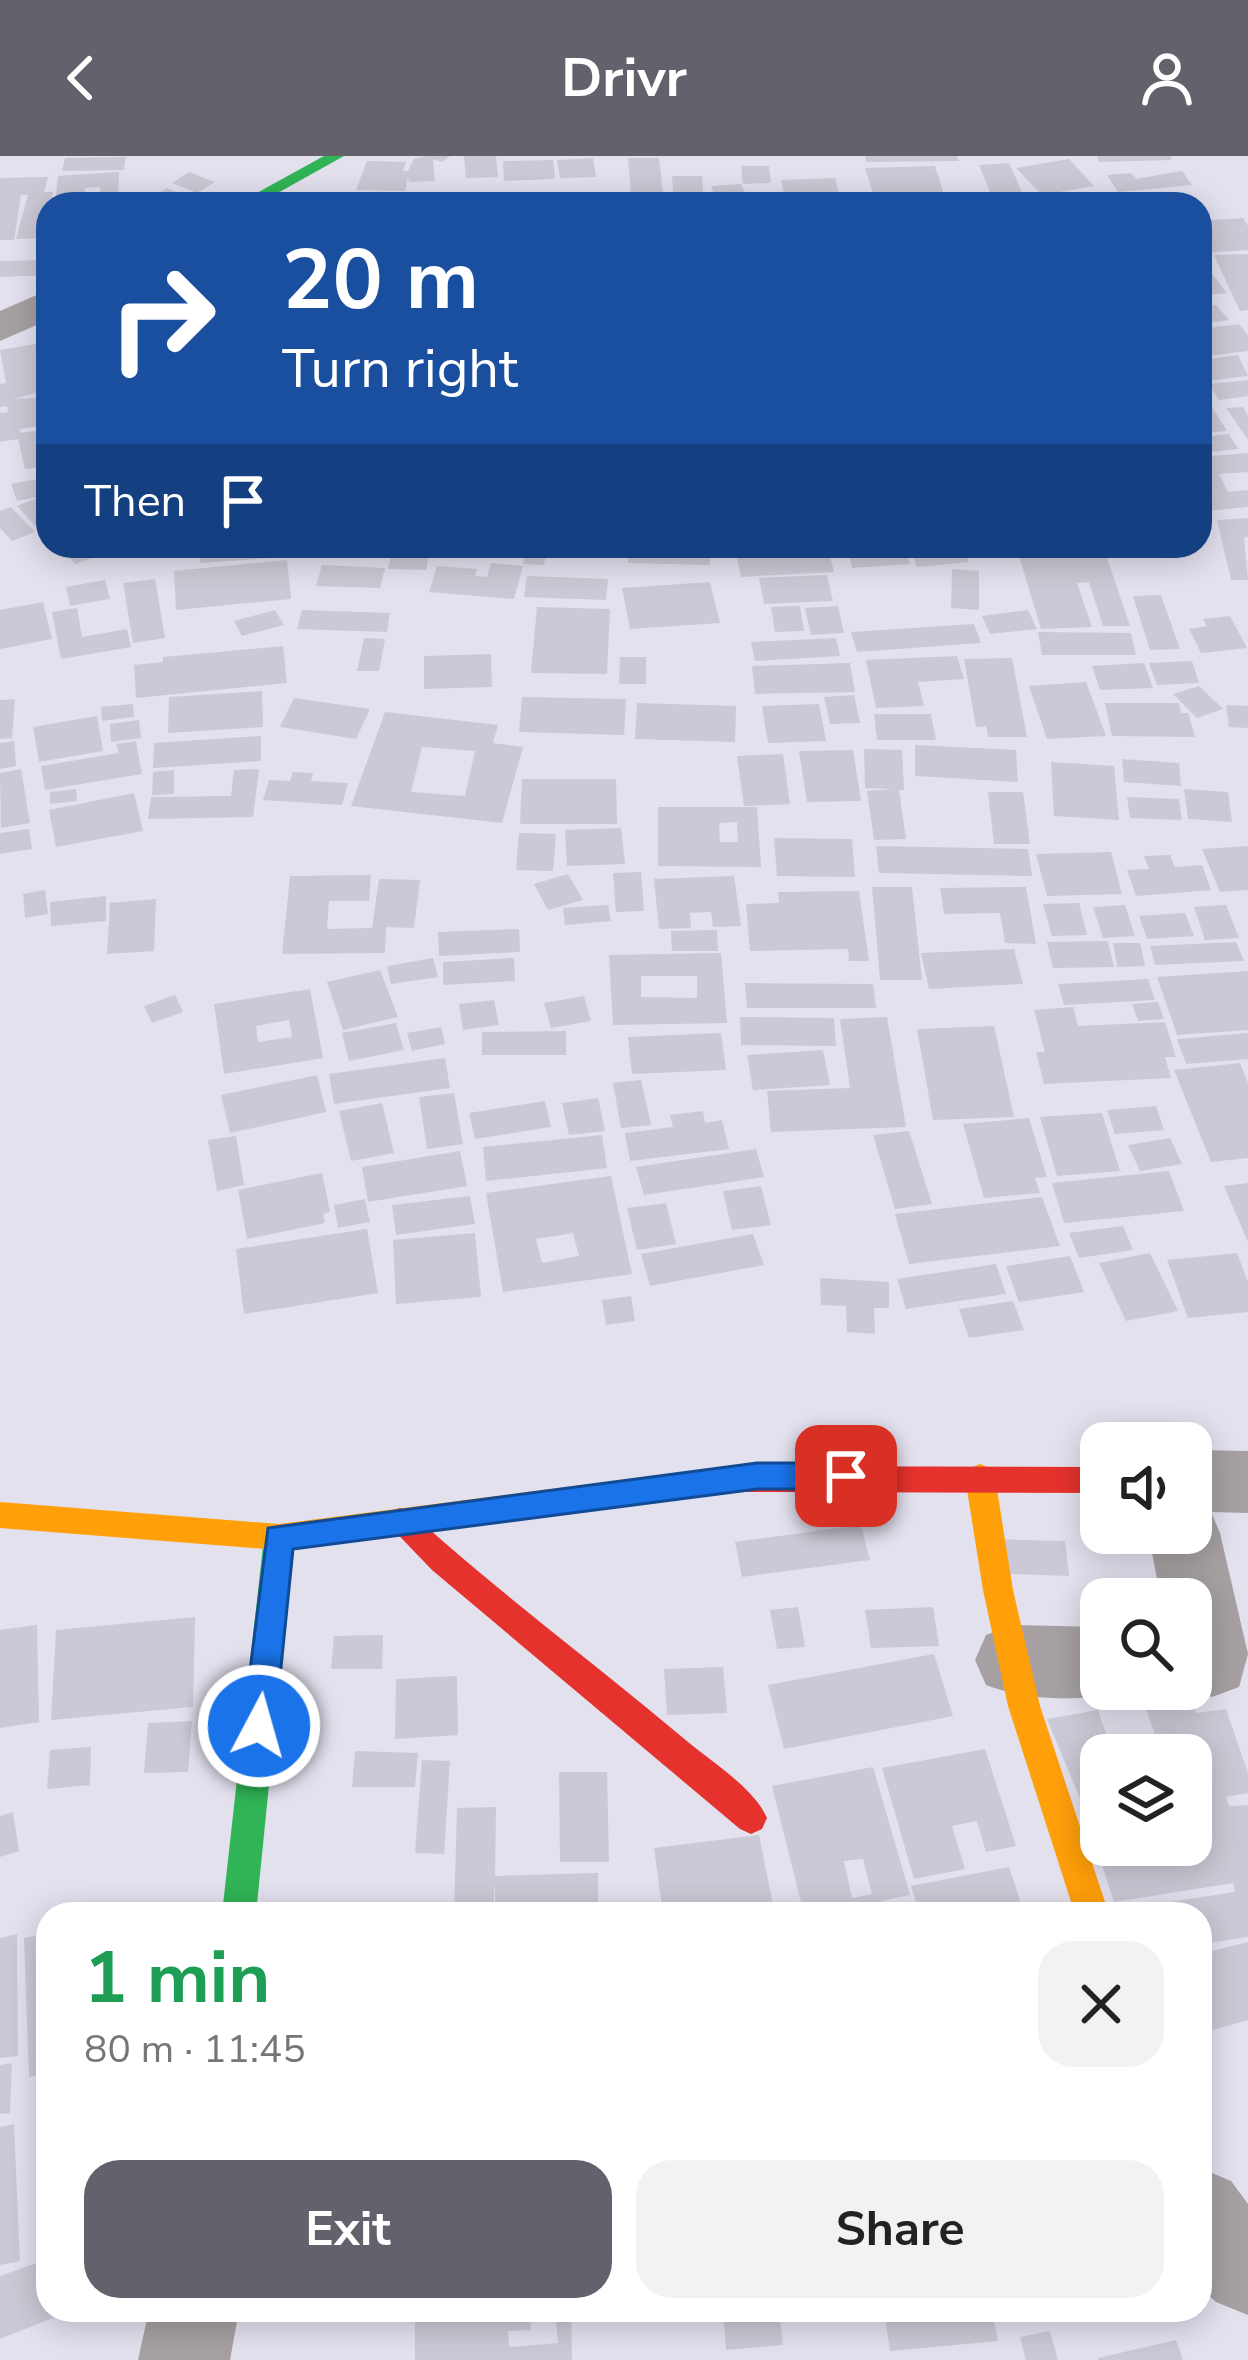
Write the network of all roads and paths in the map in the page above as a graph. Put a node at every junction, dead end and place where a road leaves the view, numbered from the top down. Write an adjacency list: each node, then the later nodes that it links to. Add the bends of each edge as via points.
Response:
1 (336, 156): 2 (street)
2 (268, 192)
3 (36, 309): 4 (street)
4 (0, 328)
5 (980, 1477): 6 (street); 10 (street, via 757,1476); 13 (street)
6 (1080, 1479)
7 (1212, 1481): 8 (street)
8 (1248, 1482)
9 (0, 1514): 11 (street)
10 (400, 1521): 11 (street); 16 (street, via 451,1574 617,1697)
11 (279, 1538): 17 (street)
12 (1189, 1554): 15 (street)
13 (1013, 1660): 14 (street); 18 (street)
14 (1080, 1662)
15 (1217, 1663)
16 (751, 1818)
17 (240, 1902)
18 (1088, 1902)
19 (1212, 2229): 20 (street)
20 (1248, 2270)
21 (192, 2322): 22 (street)
22 (184, 2360)

